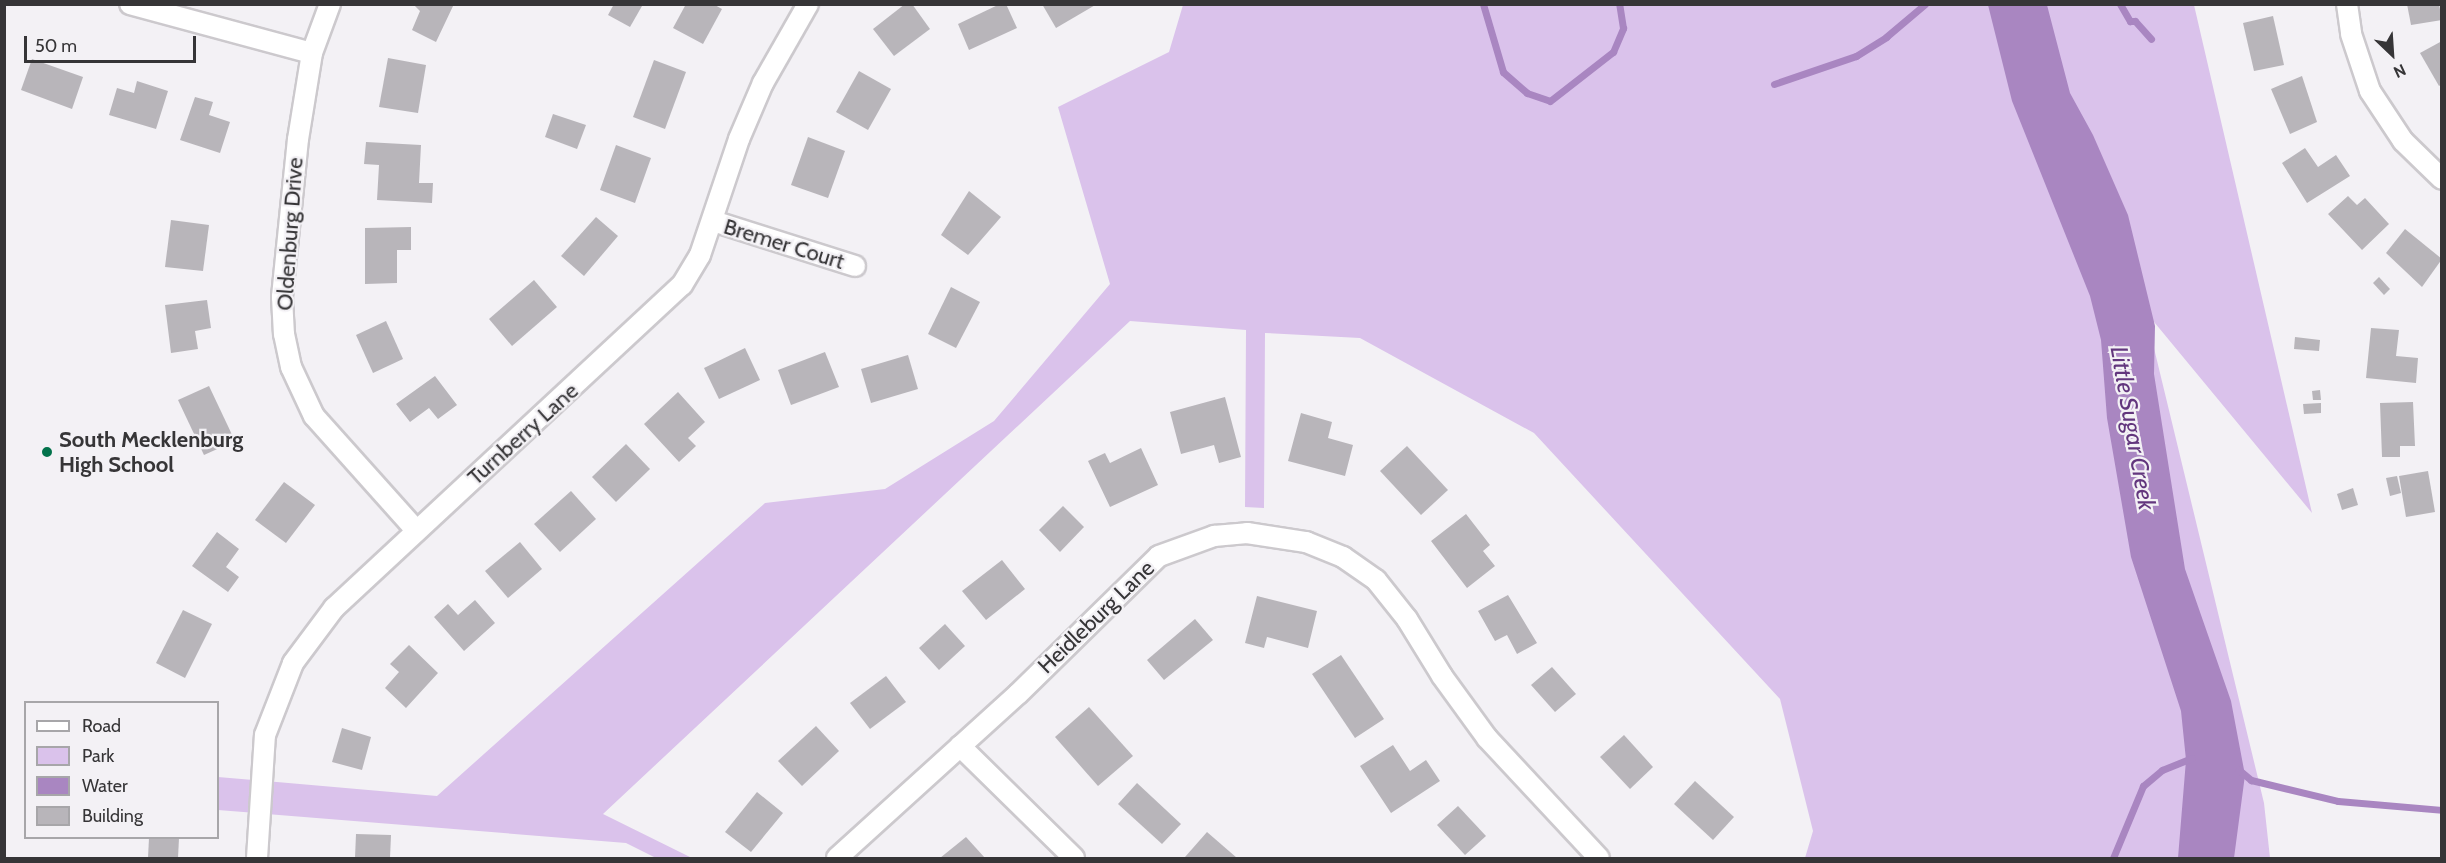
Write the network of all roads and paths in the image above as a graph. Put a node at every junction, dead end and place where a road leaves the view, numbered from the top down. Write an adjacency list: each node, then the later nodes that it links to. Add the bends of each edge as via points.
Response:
1 (130, 4): 5 (street)
2 (330, 4): 5 (street, Oldenburg Drive)
3 (808, 4): 7 (street, Turnberry Lane, via 764,83 739,139)
4 (2347, 4): 6 (street, via 2350,34 2370,92 2403,141)
5 (312, 53): 9 (street, Oldenburg Drive, via 298,139 282,297 291,367 324,430)
6 (2442, 179)
7 (713, 221): 8 (street, Bremer Court); 9 (street, Turnberry Lane, via 692,271 659,310)
8 (855, 266)
9 (417, 531): 11 (street, Turnberry Lane, via 334,608 293,663 265,735)
10 (960, 746): 12 (street, Heidleburg Lane); 13 (street); 14 (street, Heidleburg Lane, via 1159,556 1214,536 1266,534 1306,542 1343,557 1376,580 1494,746)
11 (256, 858)
12 (837, 858)
13 (1074, 858)
14 (1599, 858)

